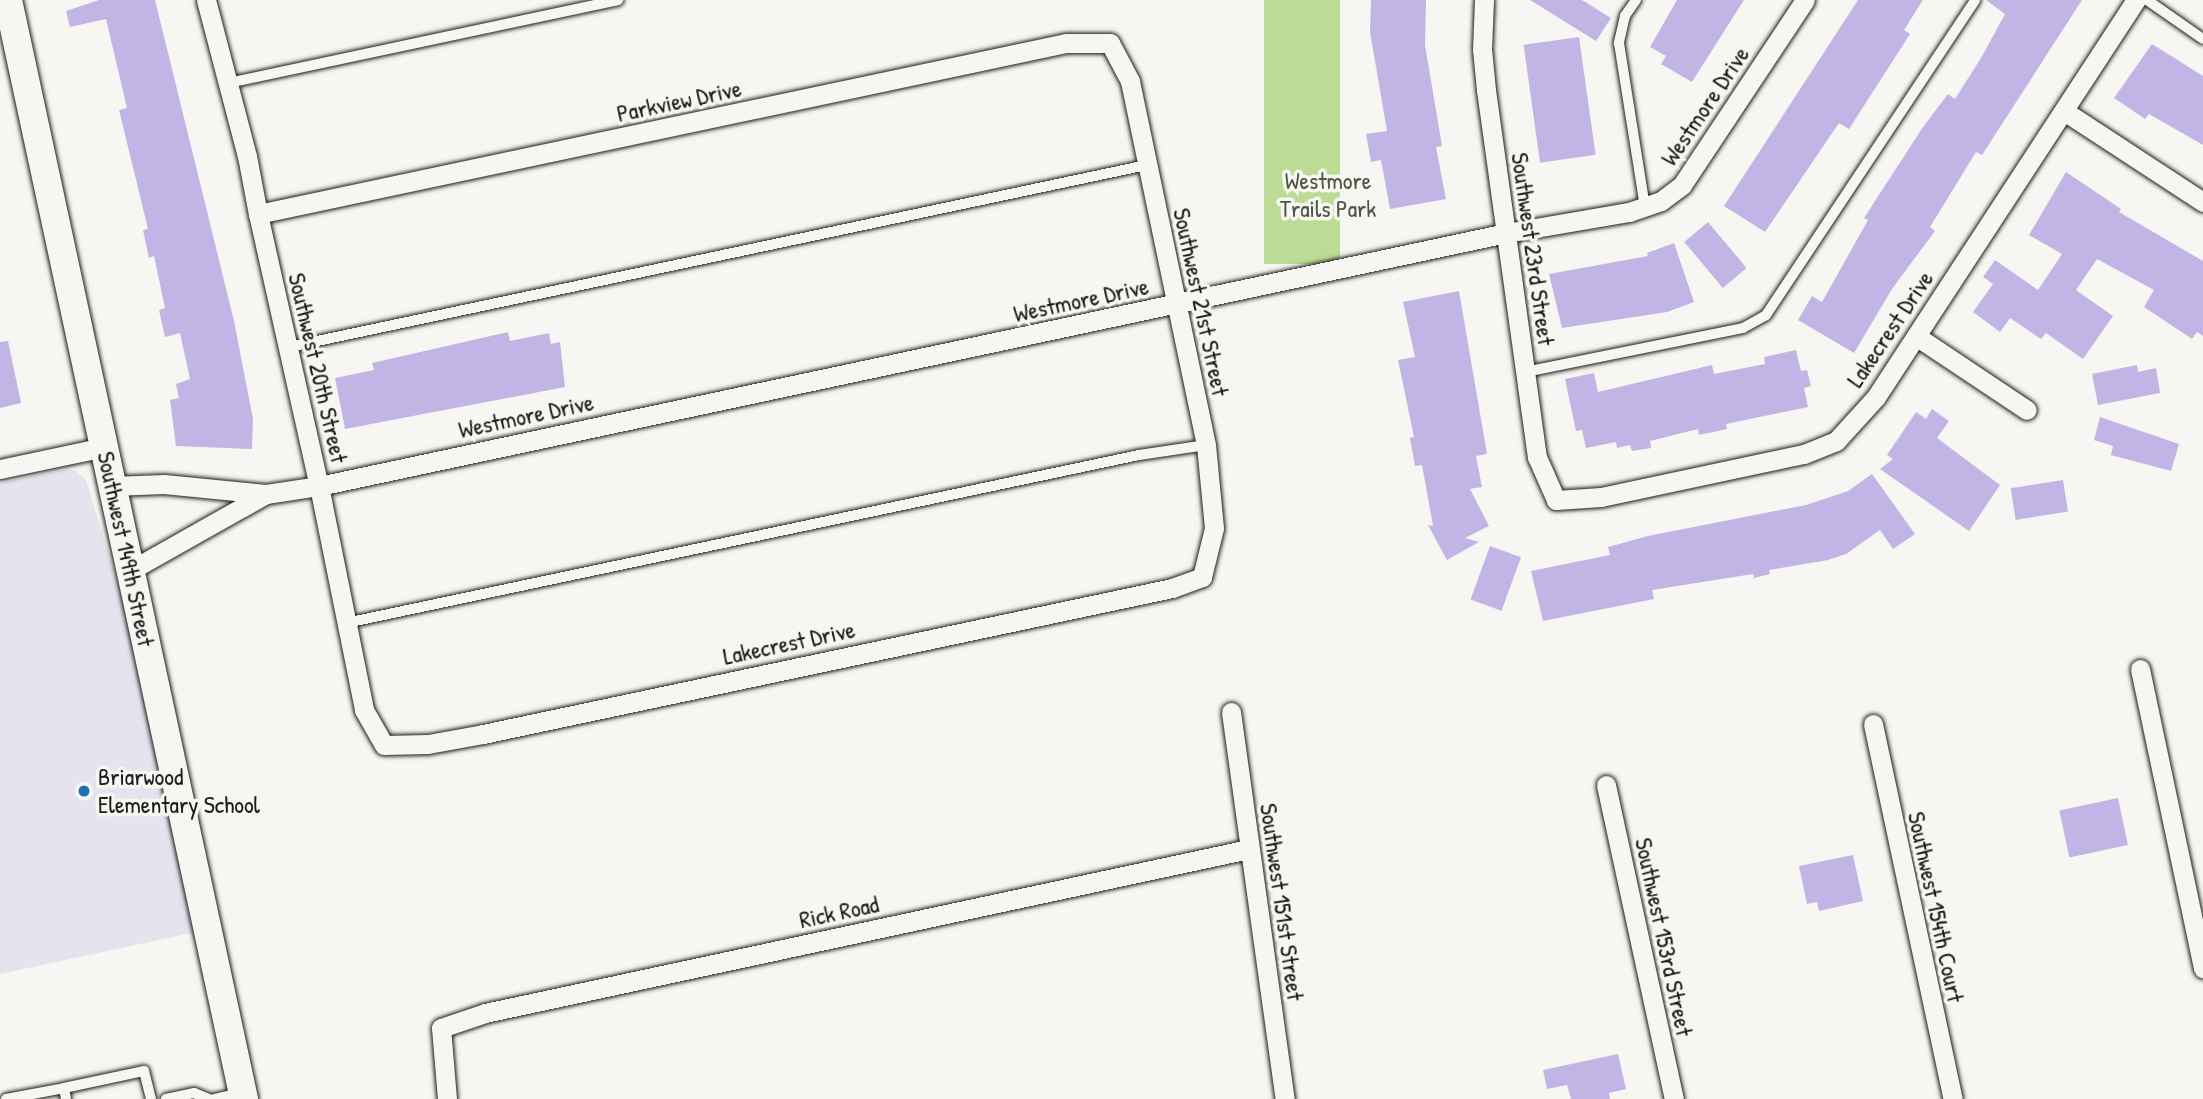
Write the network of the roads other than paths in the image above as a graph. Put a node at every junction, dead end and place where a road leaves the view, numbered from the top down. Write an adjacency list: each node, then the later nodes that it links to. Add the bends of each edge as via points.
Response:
1 (8, 0): 25 (street, Southwest 149th Street)
2 (206, 0): 12 (street, Southwest 20th Street)
3 (618, 0): 12 (lane)
4 (1484, 0): 18 (street, Southwest 23rd Street, via 1482,49)
5 (1636, 0): 16 (lane, via 1625,16 1619,43)
6 (1805, 0): 16 (street, Westmore Drive, via 1682,185)
7 (1975, 0): 22 (lane, via 1766,315 1744,328)
8 (2136, 0): 13 (street, Lakecrest Drive)
9 (2147, 0): 10 (lane)
10 (2203, 39)
11 (1110, 43): 14 (street, Southwest 21st Street, via 1130,81); 17 (street, Parkview Drive, via 1066,43)
12 (228, 83): 17 (street, Southwest 20th Street)
13 (2064, 111): 15 (street); 20 (street, Lakecrest Drive)
14 (1147, 165): 19 (street, Southwest 21st Street); 21 (lane)
15 (2203, 202)
16 (1645, 207): 18 (street, Westmore Drive)
17 (258, 214): 21 (street, Southwest 20th Street)
18 (1506, 233): 19 (street, Westmore Drive); 22 (street, Southwest 23rd Street)
19 (1177, 305): 24 (street, Southwest 21st Street); 28 (street, Westmore Drive)
20 (1916, 336): 23 (street); 30 (street, Lakecrest Drive, via 1855,424 1817,450 1601,497)
21 (289, 347): 28 (street, Southwest 20th Street)
22 (1525, 372): 30 (street, Southwest 23rd Street, via 1537,457)
23 (2027, 410)
24 (1206, 445): 32 (street, Southwest 21st Street, via 1214,528); 33 (lane)
25 (104, 447): 26 (street); 27 (street, Southwest 149th Street)
26 (0, 469)
27 (112, 486): 29 (street, Westmore Drive, via 164,484); 31 (street, Southwest 149th Street)
28 (319, 486): 29 (street, Westmore Drive); 33 (street, Southwest 20th Street)
29 (266, 494): 31 (street, Westmore Drive)
30 (1556, 500)
31 (131, 570): 42 (street, Southwest 149th Street)
32 (1202, 577): 37 (street, Lakecrest Drive, via 1172,588 469,736 428,744)
33 (346, 623): 37 (street, Southwest 20th Street, via 364,710)
34 (2140, 669): 40 (street)
35 (1231, 712): 39 (street, Southwest 151st Street)
36 (1873, 724): 51 (street, Southwest 154th Court)
37 (384, 745)
38 (1606, 785): 50 (street, Southwest 153rd Street)
39 (1249, 849): 48 (street, Rick Road, via 485,1013 441,1028); 49 (street, Southwest 151st Street)
40 (2203, 968)
41 (64, 1087): 43 (lane); 44 (lane); 45 (lane, via 144,1071)
42 (244, 1096): 47 (lane)
43 (6, 1099)
44 (66, 1099)
45 (151, 1099)
46 (166, 1099): 47 (lane, via 194,1093)
47 (211, 1099)
48 (447, 1099)
49 (1284, 1099)
50 (1674, 1099)
51 (1953, 1099)

